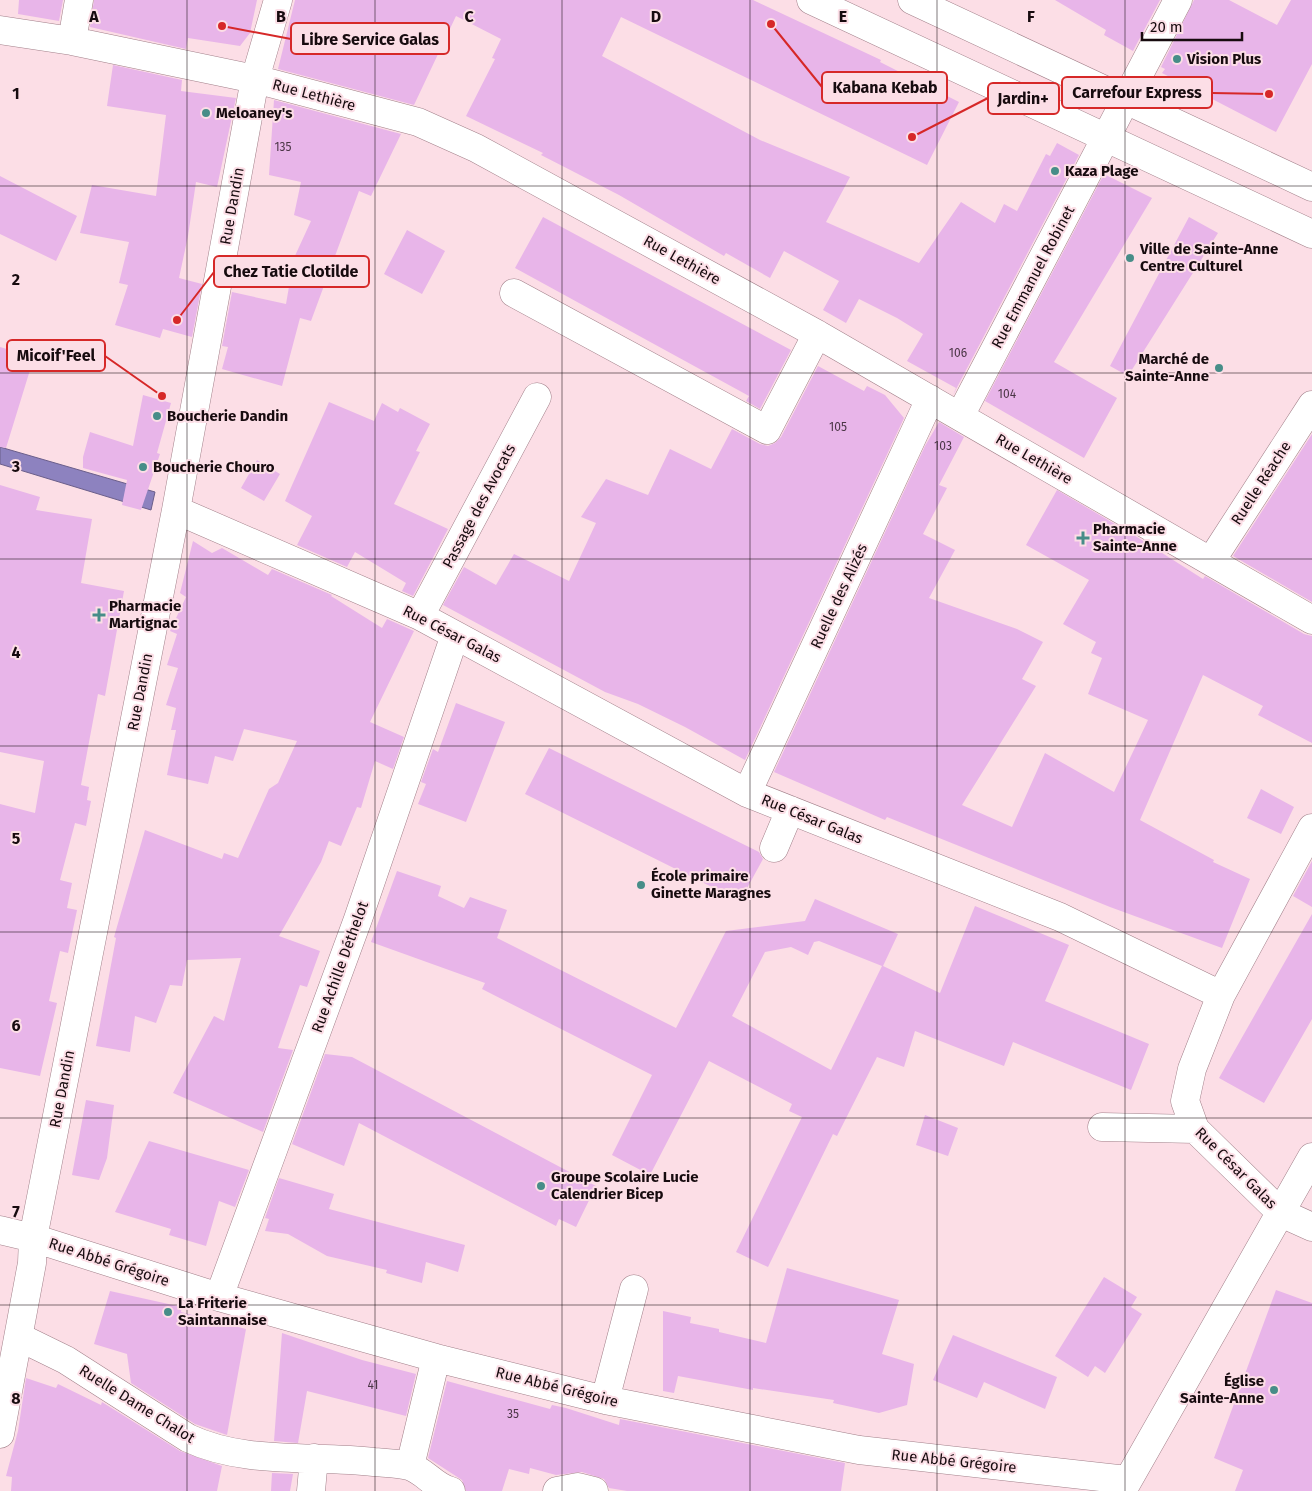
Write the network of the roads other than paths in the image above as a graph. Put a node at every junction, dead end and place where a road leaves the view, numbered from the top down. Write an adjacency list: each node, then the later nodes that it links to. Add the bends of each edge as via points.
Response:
1 (79, 0): 7 (street)
2 (278, 0): 8 (street, Rue Dandin)
3 (811, 0): 10 (street)
4 (912, 0): 9 (street)
5 (1178, 0): 9 (street, Rue Emmanuel Robinet)
6 (0, 30): 7 (street, Rue Lethière)
7 (72, 41): 8 (street, Rue Lethière)
8 (256, 79): 14 (street, Rue Lethière, via 418,122 476,148); 19 (street, Rue Dandin)
9 (1125, 101): 10 (street, Rue Emmanuel Robinet); 11 (street)
10 (1106, 139): 12 (street); 18 (street, Rue Emmanuel Robinet)
11 (1312, 187)
12 (1312, 234)
13 (514, 293): 14 (street, via 767,430)
14 (817, 334): 16 (street, Rue Lethière)
15 (537, 397): 21 (street, Passage des Avocats)
16 (930, 399): 18 (street, Rue Lethière); 24 (street, Ruelle des Alizés)
17 (1312, 405): 20 (street, Ruelle Réache)
18 (960, 416): 20 (street, Rue Lethière)
19 (176, 510): 21 (street, Rue César Galas); 35 (street, Rue Dandin)
20 (1211, 562): 22 (street, Rue Lethière)
21 (420, 616): 23 (street, Rue César Galas)
22 (1312, 620)
23 (455, 635): 24 (street, Rue César Galas); 37 (street, Rue Achille Déthelot, via 358,919)
24 (747, 793): 25 (street, Rue César Galas)
25 (790, 810): 27 (street); 28 (street, Rue César Galas, via 1060,917)
26 (1312, 828): 28 (street)
27 (774, 848)
28 (1221, 995): 30 (street, Rue César Galas, via 1192,1068 1185,1101)
29 (1102, 1127): 30 (street)
30 (1195, 1129): 32 (street, Rue César Galas)
31 (1312, 1157): 32 (street)
32 (1281, 1213): 33 (street); 44 (street)
33 (1312, 1227)
34 (0, 1230): 35 (street, Rue Abbé Grégoire)
35 (33, 1238): 37 (street, Rue Abbé Grégoire); 38 (street, Rue Dandin)
36 (634, 1289): 40 (street)
37 (219, 1297): 39 (street, Rue Abbé Grégoire)
38 (20, 1337): 41 (street, Rue Dandin); 42 (street, Ruelle Dame Chalot, via 66,1360 207,1447 262,1456)
39 (436, 1358): 40 (street, Rue Abbé Grégoire); 43 (street)
40 (605, 1400): 44 (street, Rue Abbé Grégoire, via 859,1450)
41 (0, 1434)
42 (314, 1458): 43 (street, Ruelle Dame Chalot); 45 (street)
43 (410, 1466): 46 (street, via 434,1484)
44 (1124, 1485)
45 (311, 1491)
46 (451, 1491)
47 (557, 1491): 48 (street, via 578,1487)
48 (594, 1491)

